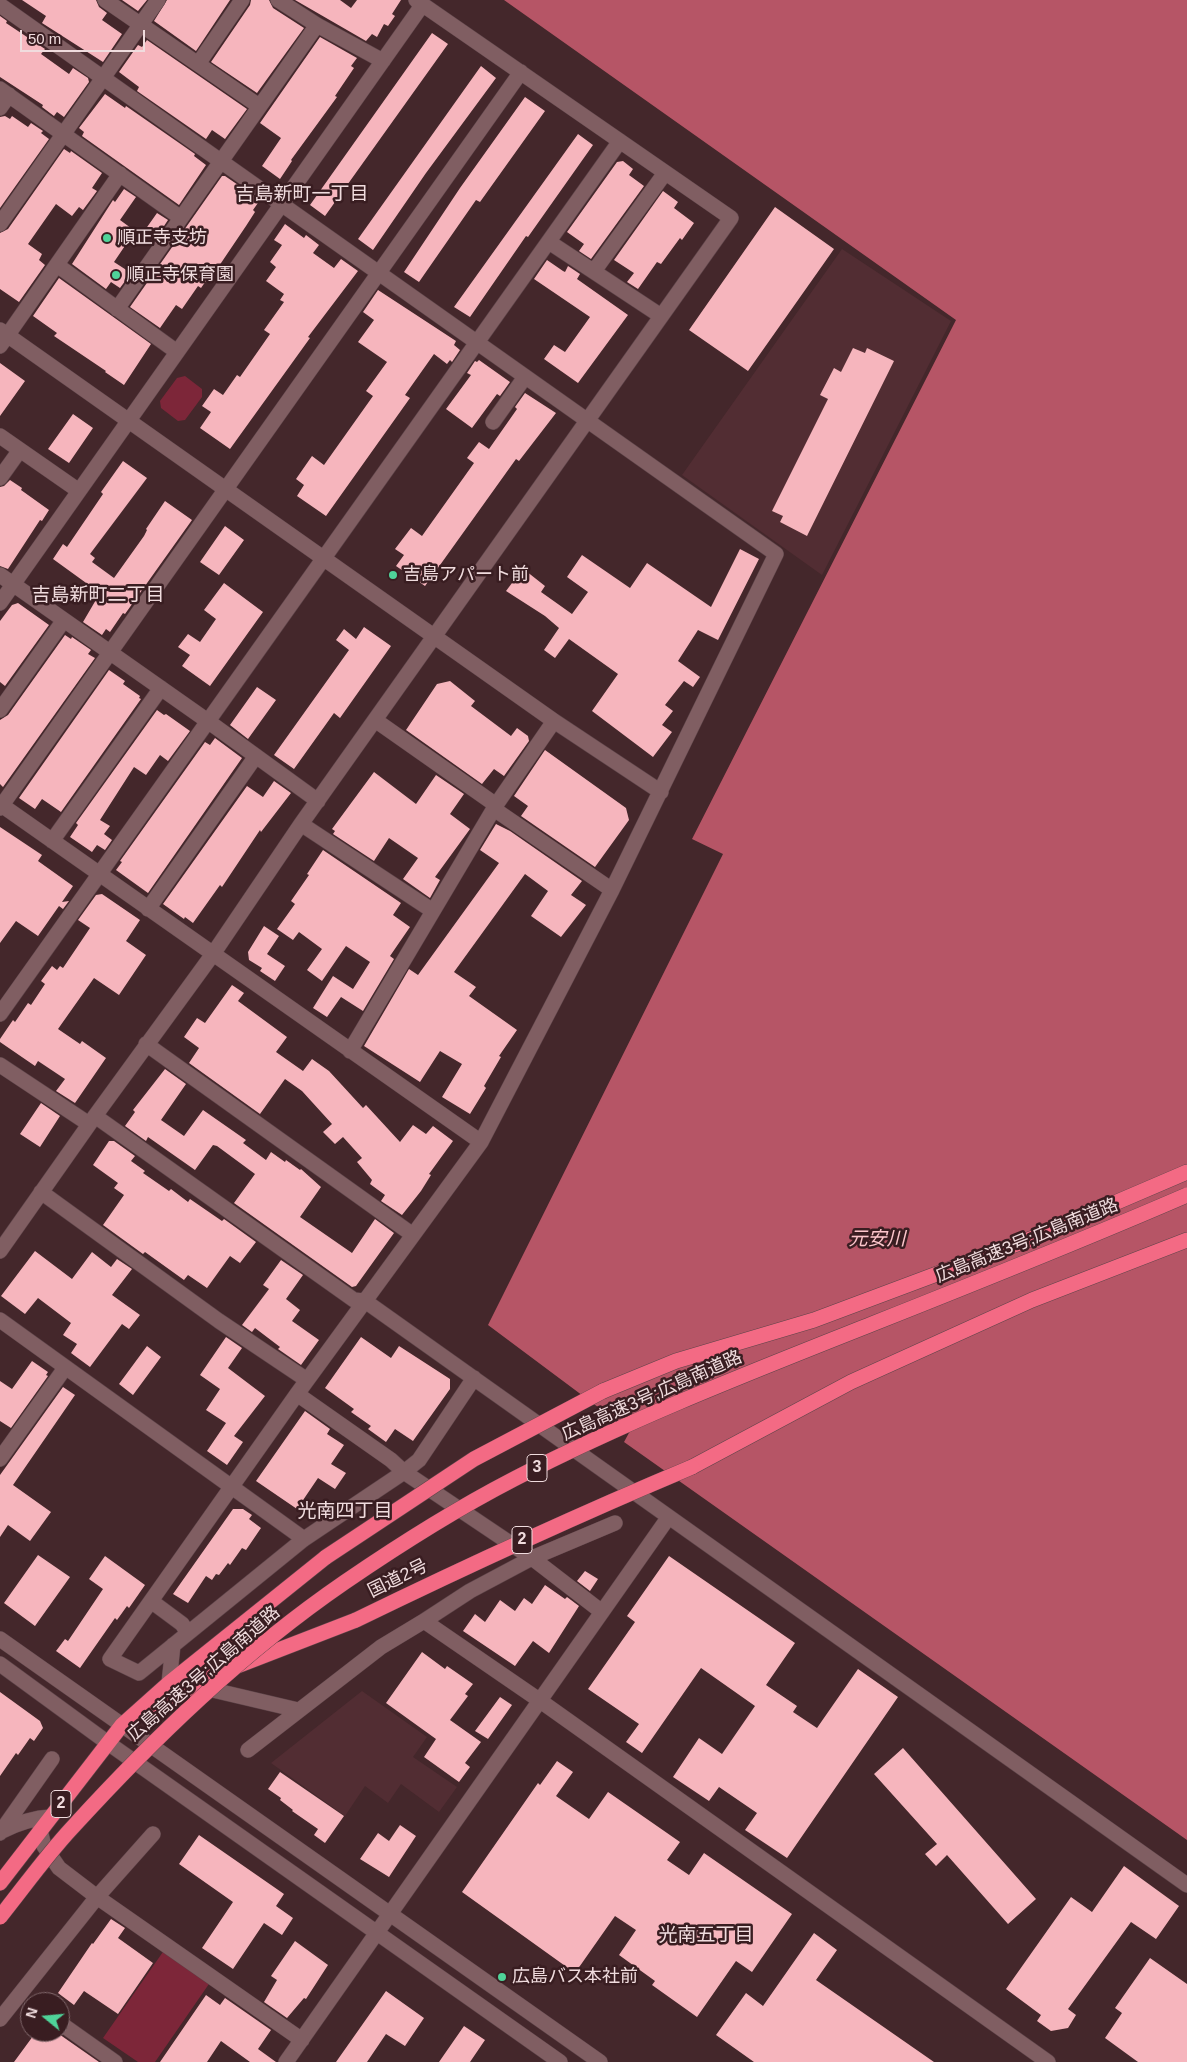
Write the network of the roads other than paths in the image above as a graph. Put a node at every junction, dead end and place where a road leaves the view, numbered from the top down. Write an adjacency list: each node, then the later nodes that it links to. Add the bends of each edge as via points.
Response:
1 (105, 0): 7 (street)
2 (158, 0): 7 (street)
3 (242, 0): 10 (street)
4 (278, 0): 8 (street)
5 (420, 2): 9 (street); 11 (street)
6 (0, 5): 12 (street)
7 (140, 24): 10 (street); 12 (street)
8 (317, 25): 9 (street); 14 (street)
9 (383, 60): 21 (street)
10 (198, 64): 14 (street)
11 (522, 72): 17 (street); 27 (street)
12 (103, 78): 16 (street); 18 (street)
13 (5, 92): 15 (street); 16 (street)
14 (259, 106): 18 (street)
15 (0, 108)
16 (63, 134): 20 (street); 23 (street)
17 (620, 141): 19 (street); 24 (street)
18 (221, 161): 21 (street); 22 (street)
19 (665, 172): 26 (street); 29 (street, via 731,218)
20 (120, 174): 22 (street); 25 (street)
21 (282, 204): 27 (street); 32 (street)
22 (181, 218): 28 (street)
23 (0, 224)
24 (549, 242): 26 (street); 31 (street)
25 (57, 265): 28 (street); 30 (street)
26 (594, 271): 29 (street)
27 (379, 273): 31 (street); 40 (street)
28 (118, 309): 32 (street)
29 (661, 316): 34 (street)
30 (3, 337): 35 (street)
31 (477, 343): 33 (street); 42 (street)
32 (177, 352): 35 (street)
33 (525, 377): 34 (street); 36 (street)
34 (587, 420): 47 (street); 55 (street, via 776,554)
35 (128, 421): 40 (street); 41 (street)
36 (493, 422)
37 (0, 436): 38 (street)
38 (20, 450): 39 (street); 41 (street)
39 (0, 478)
40 (226, 490): 42 (street); 48 (street)
41 (79, 491): 44 (street)
42 (324, 559): 47 (street); 53 (street)
43 (0, 576): 44 (street)
44 (13, 585): 45 (street); 46 (street)
45 (0, 603)
46 (64, 620): 48 (street); 50 (street)
47 (434, 636): 51 (street); 52 (street)
48 (110, 652): 49 (street); 57 (street)
49 (161, 688): 53 (street); 60 (street)
50 (0, 710)
51 (376, 720): 56 (street); 58 (street)
52 (554, 721): 55 (street); 58 (street)
53 (209, 722): 54 (street); 61 (street)
54 (256, 756): 56 (street); 63 (street)
55 (661, 792): 62 (street)
56 (318, 801): 59 (street)
57 (1, 806): 60 (street)
58 (495, 807): 62 (street); 64 (street)
59 (301, 824): 64 (street); 65 (street)
60 (52, 841): 61 (street)
61 (100, 875): 63 (street); 66 (street)
62 (612, 890): 71 (street)
63 (148, 908): 65 (street)
64 (433, 911): 68 (street)
65 (213, 954): 67 (street); 68 (street)
66 (0, 1014)
67 (146, 1044): 70 (street); 75 (street)
68 (350, 1051): 71 (street)
69 (0, 1065): 70 (street)
70 (92, 1120): 73 (street); 78 (street, via 354,1300)
71 (481, 1142): 75 (street)
72 (1187, 1172): 98 (highway, 国道2号 / 2, bridge, via 1033,1238 814,1320 676,1361 602,1391 474,1458 326,1558)
73 (41, 1192): 77 (street); 82 (street)
74 (1187, 1195): 114 (highway, 広島高速3号;広島南道路 / 3, bridge, via 997,1275 692,1396 512,1480 427,1530 344,1583 266,1641 156,1738 69,1831)
75 (413, 1235): 78 (street)
76 (1187, 1240): 99 (highway, 国道2号 / 2, bridge, via 1032,1300 851,1382 692,1466 569,1519 356,1620 219,1673)
77 (0, 1251)
78 (365, 1301): 81 (street); 82 (street)
79 (0, 1320): 80 (street)
80 (65, 1368): 84 (street); 86 (street)
81 (474, 1378): 85 (street, via 419,1460); 87 (street)
82 (307, 1380): 83 (street)
83 (297, 1394): 85 (street); 86 (street)
84 (0, 1459)
85 (404, 1472): 89 (street); 90 (street)
86 (232, 1486): 89 (street); 91 (street)
87 (668, 1518): 92 (street); 111 (street)
88 (614, 1523): 90 (street)
89 (304, 1539): 94 (street)
90 (532, 1558): 92 (street); 93 (street, via 470,1591)
91 (151, 1601): 94 (street, via 182,1624); 96 (street, via 110,1659 139,1673)
92 (602, 1612): 100 (street)
93 (424, 1621): 100 (street); 101 (street, via 381,1647)
94 (188, 1633): 96 (street)
95 (0, 1639): 102 (street)
96 (173, 1645): 98 (street)
97 (0, 1664): 103 (street)
98 (169, 1683): 102 (highway, 国道2号 / 2)
99 (194, 1686): 101 (street); 102 (highway, 国道2号 / 2)
100 (539, 1700): 113 (street); 125 (street)
101 (298, 1710): 104 (street)
102 (122, 1725): 103 (highway, 国道2号 / 2); 113 (street)
103 (108, 1743): 106 (highway, 国道2号 / 2); 115 (street)
104 (248, 1750)
105 (52, 1759): 108 (street)
106 (50, 1817): 107 (highway, 国道2号 / 2); 108 (street, via 17,1823)
107 (40, 1830): 110 (highway, 国道2号 / 2); 112 (street, via 44,1846 59,1868)
108 (0, 1832)
109 (153, 1834): 112 (street)
110 (0, 1882)
111 (1187, 1886)
112 (97, 1897): 116 (street); 120 (street)
113 (390, 1914): 115 (street); 124 (street)
114 (0, 1917)
115 (377, 1932): 120 (street); 123 (street)
116 (29, 1992)
117 (20, 2002): 118 (street)
118 (0, 2019)
119 (70, 2030): 121 (street)
120 (302, 2040): 122 (street)
121 (115, 2062)
122 (286, 2062)
123 (560, 2062)
124 (600, 2062)
125 (1048, 2062)

